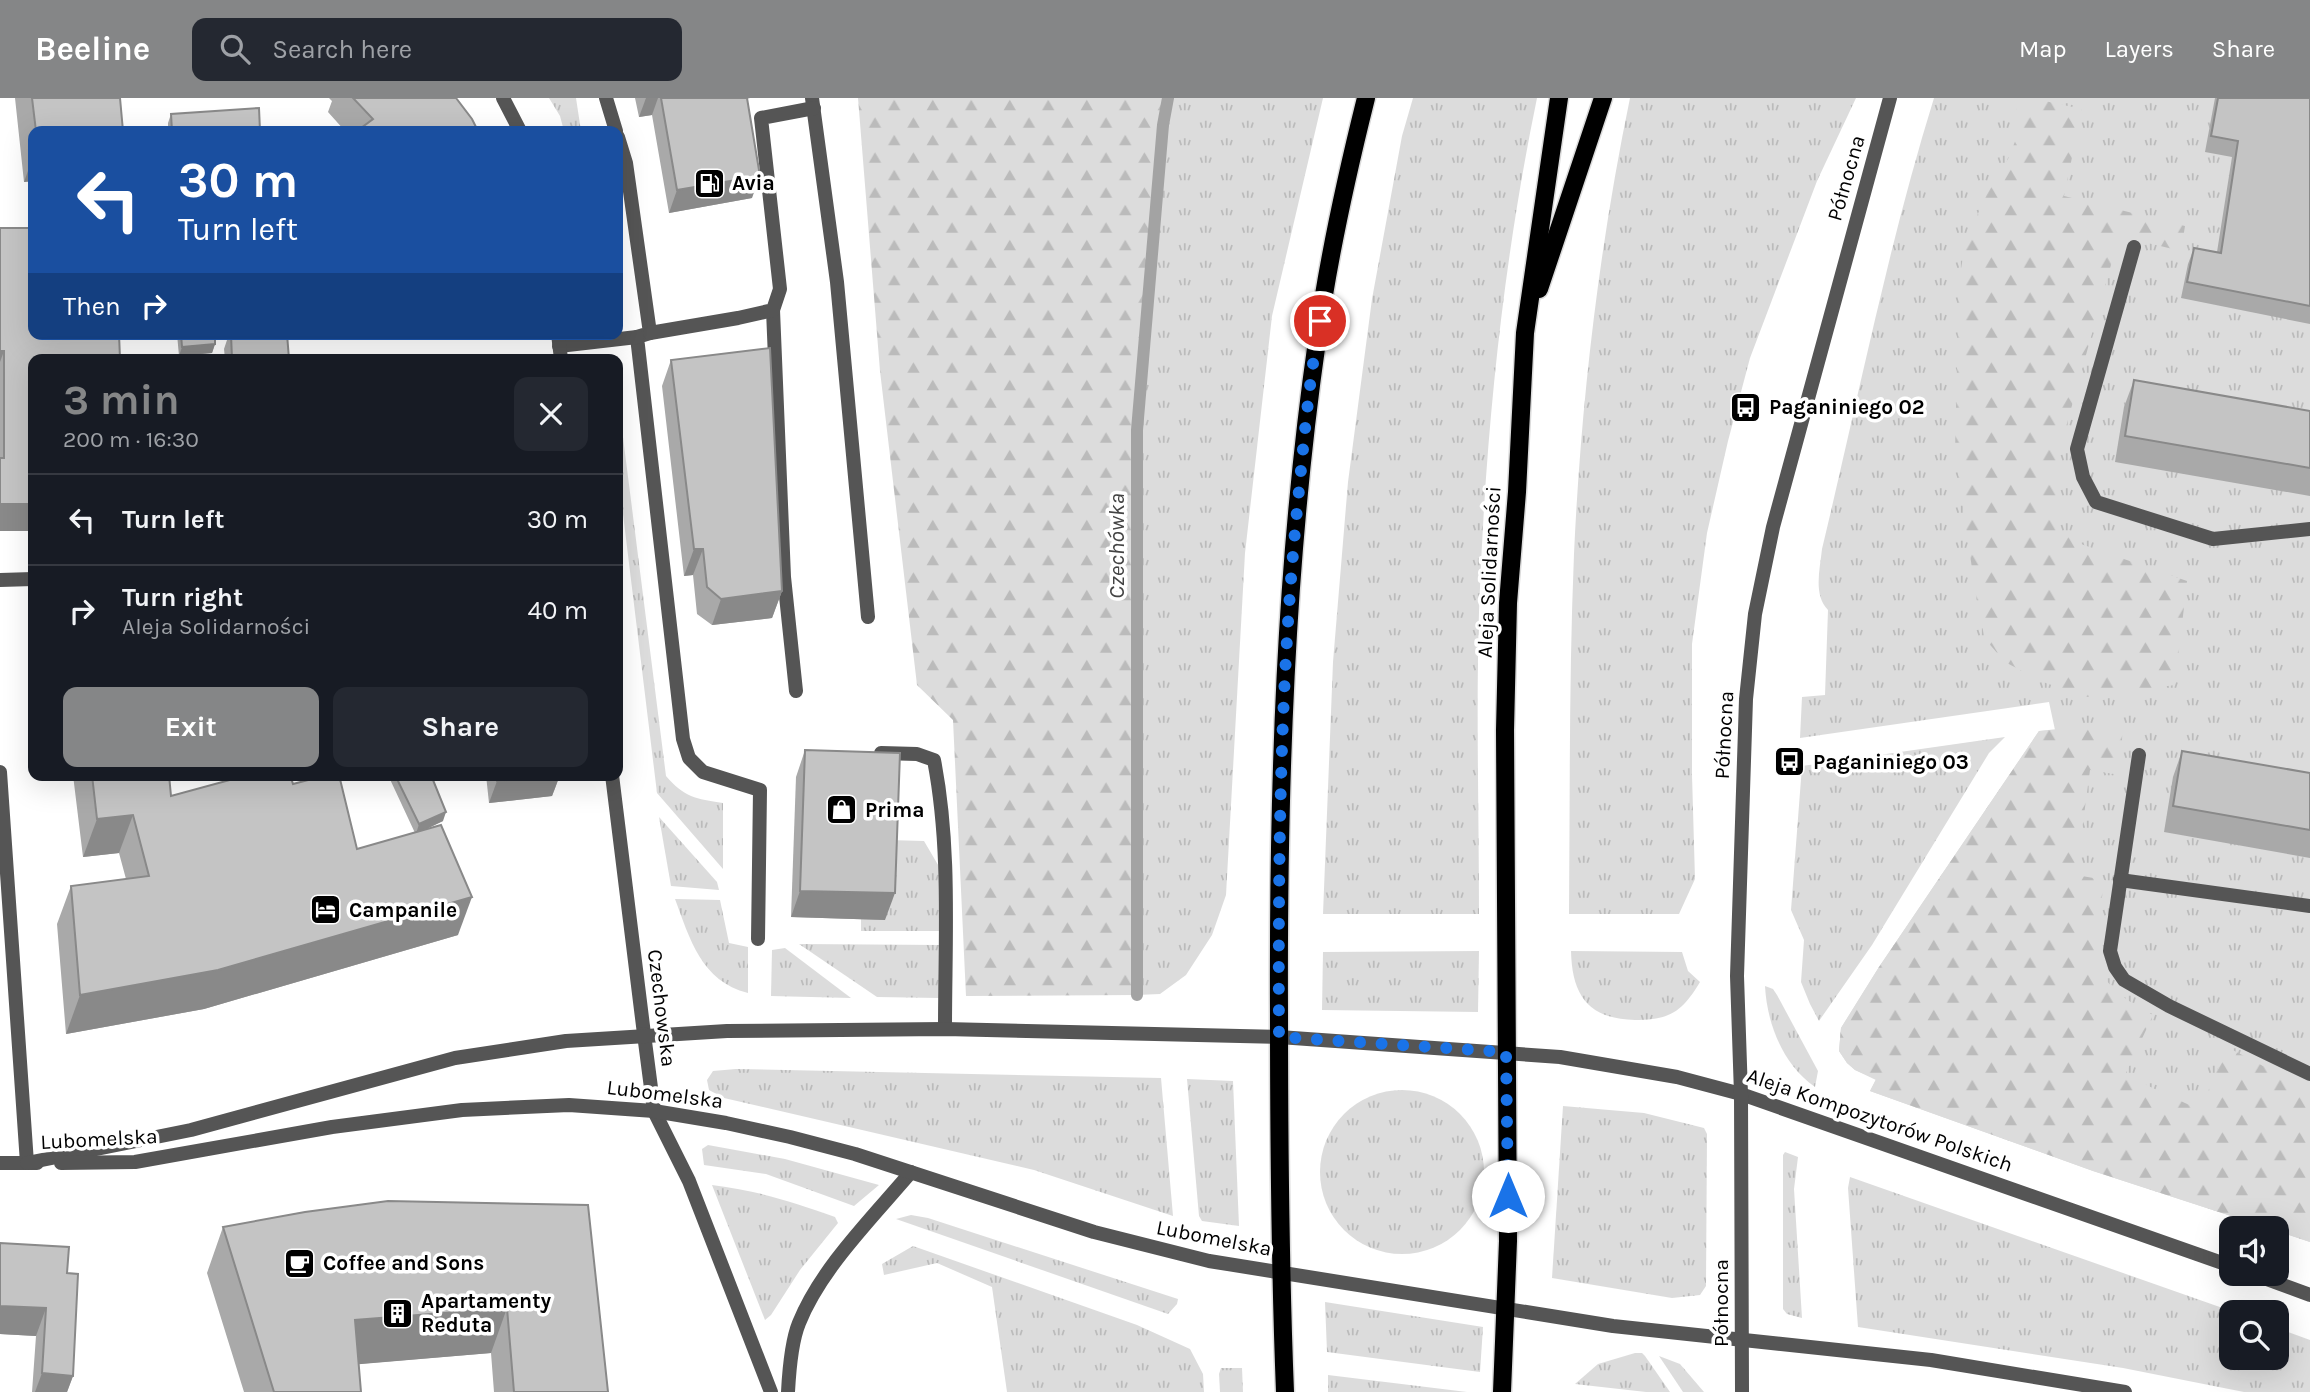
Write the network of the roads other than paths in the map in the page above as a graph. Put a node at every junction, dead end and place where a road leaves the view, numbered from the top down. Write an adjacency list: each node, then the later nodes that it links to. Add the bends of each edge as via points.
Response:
1 (503, 98): 8 (street)
2 (606, 98): 9 (street)
3 (1366, 98): 32 (main road, via 1340,207 1317,340 1296,522 1282,737)
4 (1559, 98): 13 (main road, Aleja Solidarności)
5 (1603, 98): 13 (main road)
6 (1890, 98): 35 (street, Północna, via 1773,527 1755,614 1742,799 1737,976)
7 (813, 103): 12 (street, via 761,118 779,289); 21 (street, via 837,282)
8 (517, 126)
9 (614, 126)
10 (623, 153): 14 (street)
11 (2134, 247): 18 (street, via 2077,449 2083,477 2096,502 2213,540)
12 (773, 310): 14 (street); 22 (street, via 784,577)
13 (1525, 333): 33 (main road, Aleja Solidarności, via 1508,603)
14 (644, 335): 15 (street); 29 (street, via 683,739 689,758 703,772 760,790)
15 (623, 338)
16 (605, 340): 17 (street)
17 (559, 346)
18 (2310, 529)
19 (28, 579): 20 (street)
20 (0, 580)
21 (868, 617)
22 (796, 691)
23 (881, 753): 30 (street, via 916,754 934,760 946,852)
24 (2140, 754): 27 (street)
25 (0, 772): 38 (street)
26 (613, 781): 31 (street, Czechowska)
27 (2120, 880): 28 (street); 34 (street, via 2110,951 2124,980)
28 (2310, 906)
29 (758, 939)
30 (945, 1029): 31 (street, Lubomelska); 32 (street, Lubomelska)
31 (644, 1034): 36 (street, Czechowska); 38 (street, Lubomelska, via 455,1058 191,1130)
32 (1279, 1037): 33 (street, Aleja Kompozytorów Polskich); 41 (main road)
33 (1506, 1052): 35 (street, Aleja Kompozytorów Polskich, via 1677,1077); 44 (main road, Aleja Solidarności)
34 (2310, 1074)
35 (1741, 1094): 40 (street, Aleja Kompozytorów Polskich); 45 (street, Północna)
36 (654, 1111): 38 (street, Lubomelska, via 569,1105 462,1110 332,1127 135,1162); 39 (street, Lubomelska, via 790,1137); 46 (street, Czechowska, via 689,1181)
37 (0, 1163): 38 (street, Lubomelska)
38 (27, 1163)
39 (911, 1172): 41 (street, Lubomelska, via 1154,1249); 47 (street, via 816,1289 798,1325)
40 (2219, 1262)
41 (1282, 1273): 44 (street, Lubomelska); 48 (main road)
42 (2286, 1286): 43 (street)
43 (2310, 1295)
44 (1506, 1309): 45 (street); 49 (main road)
45 (1742, 1340): 50 (street, Północna); 51 (street, via 1931,1360)
46 (771, 1392)
47 (788, 1392)
48 (1285, 1392)
49 (1502, 1392)
50 (1742, 1392)
51 (2125, 1392)

